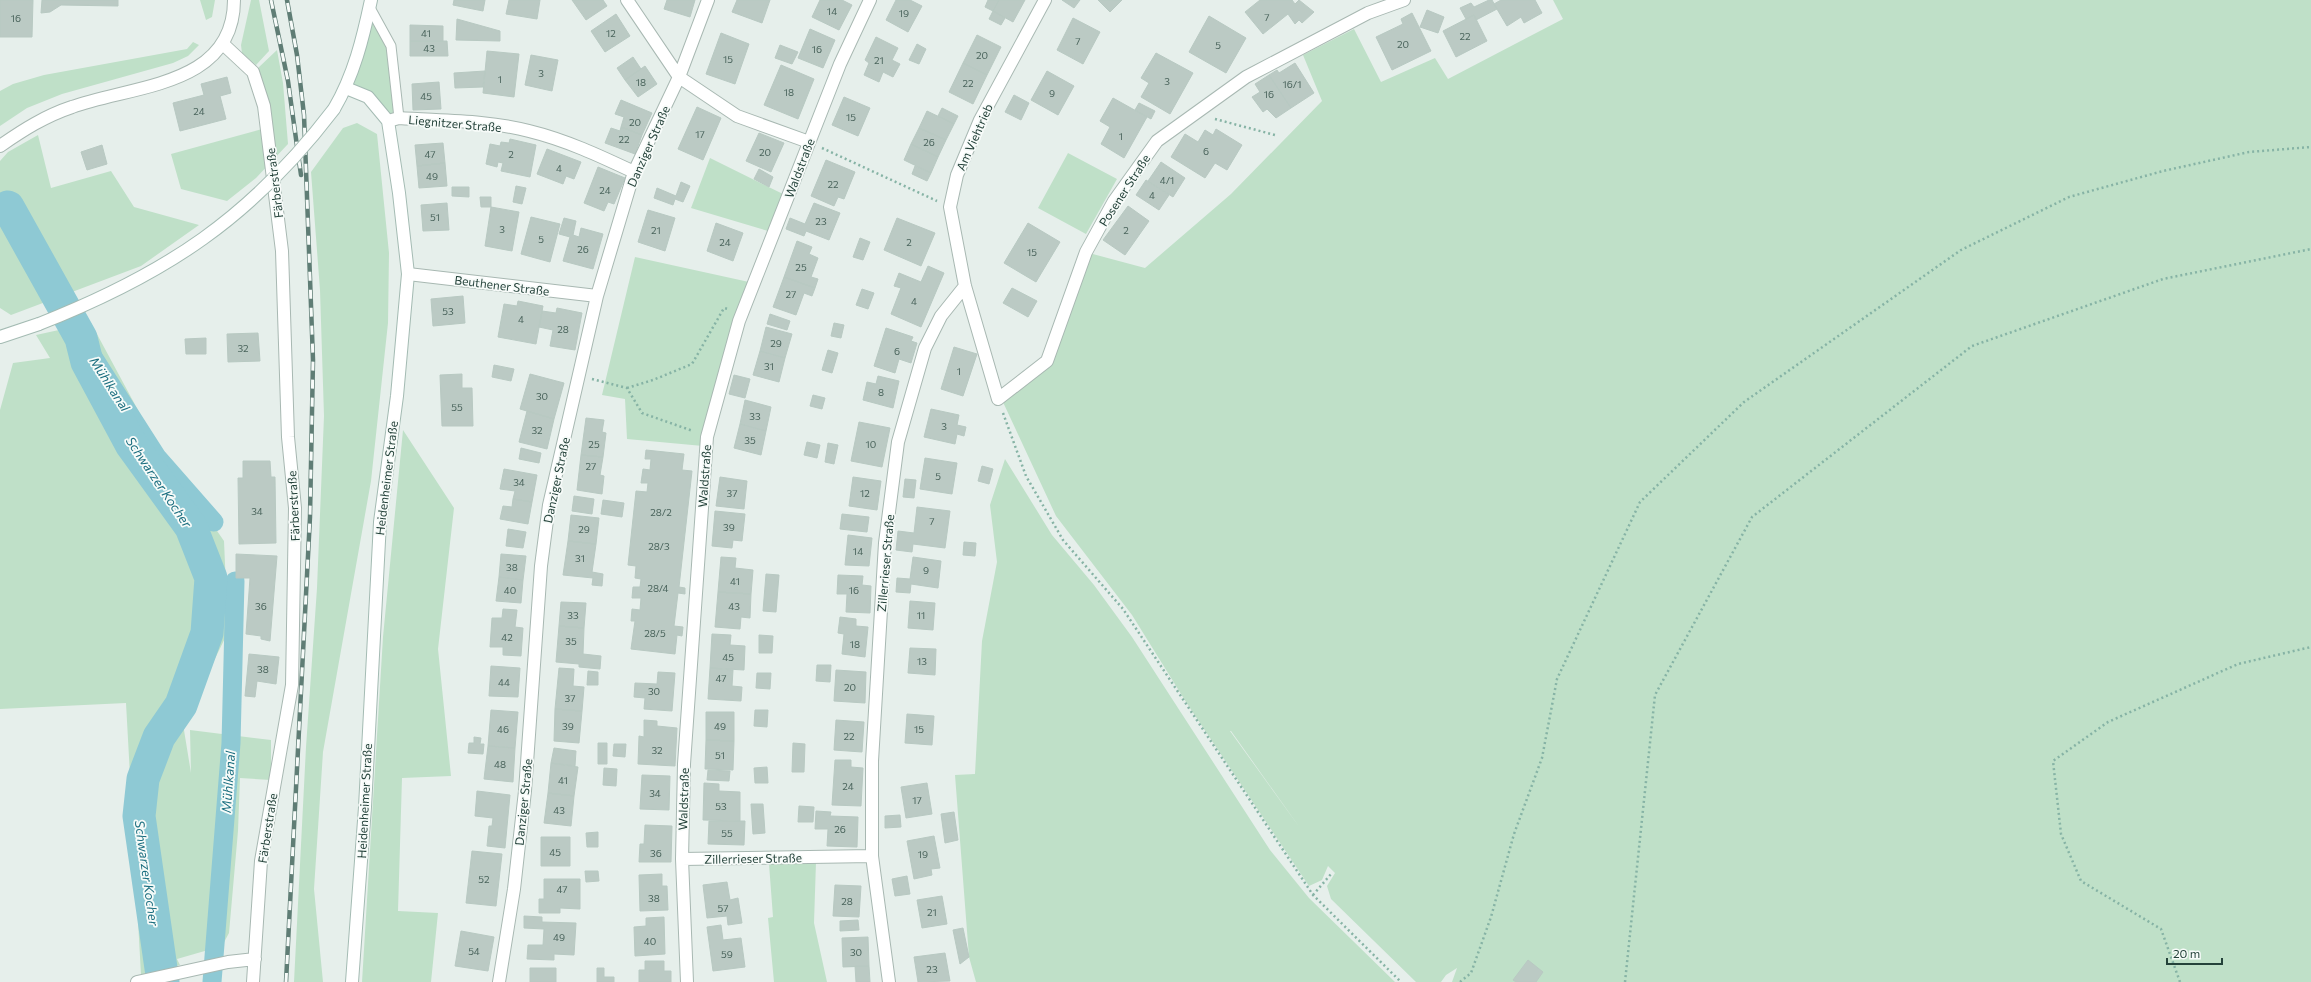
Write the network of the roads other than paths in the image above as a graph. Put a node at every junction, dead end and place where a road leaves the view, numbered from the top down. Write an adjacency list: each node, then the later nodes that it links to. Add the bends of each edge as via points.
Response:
1 (234, 0): 8 (street, via 234,18)
2 (627, 0): 9 (street)
3 (708, 0): 9 (street, Danziger Straße)
4 (870, 0): 12 (street, Waldstraße, via 840,64)
5 (1046, 0): 16 (street, Am Viehtrieb, via 980,120 956,175 950,207)
6 (1404, 0): 16 (street, Posener Straße, via 1368,13 1246,77 1157,141 1114,201 1086,252 1047,361 998,399)
7 (370, 3): 10 (street, via 361,44); 11 (lane, via 391,46)
8 (223, 44): 13 (street, via 202,65 174,79 72,107 29,126); 21 (street, Färberstraße, via 253,72 264,106 282,251 288,437 295,508 292,685 261,861)
9 (679, 77): 12 (street, via 737,116); 14 (street, Danziger Straße)
10 (346, 88): 11 (street, via 368,97); 18 (street, bridge, via 334,109 290,163 263,190 203,240 137,281 39,324)
11 (393, 120): 14 (street, Liegnitzer Straße, via 483,123 528,131 572,144); 15 (street, Heidenheimer Straße)
12 (809, 142): 20 (street, Waldstraße, via 742,311 707,437 690,665)
13 (0, 146)
14 (634, 172): 17 (street, Danziger Straße)
15 (408, 274): 17 (street, Beuthener Straße); 24 (street, Heidenheimer Straße, via 397,396 380,522 365,807)
16 (965, 286): 19 (street, Zillerrieser Straße, via 941,316 925,348 898,442 885,543 876,669 872,761)
17 (597, 296): 25 (street, Danziger Straße, via 549,505 541,566 525,791 514,889)
18 (0, 337)
19 (872, 856): 20 (street, Zillerrieser Straße); 27 (street, Zillerrieser Straße)
20 (682, 859): 26 (street, Waldstraße)
21 (255, 959): 22 (street, via 228,962); 23 (street, Färberstraße)
22 (137, 982)
23 (253, 982)
24 (352, 982)
25 (499, 982)
26 (687, 982)
27 (889, 982)

